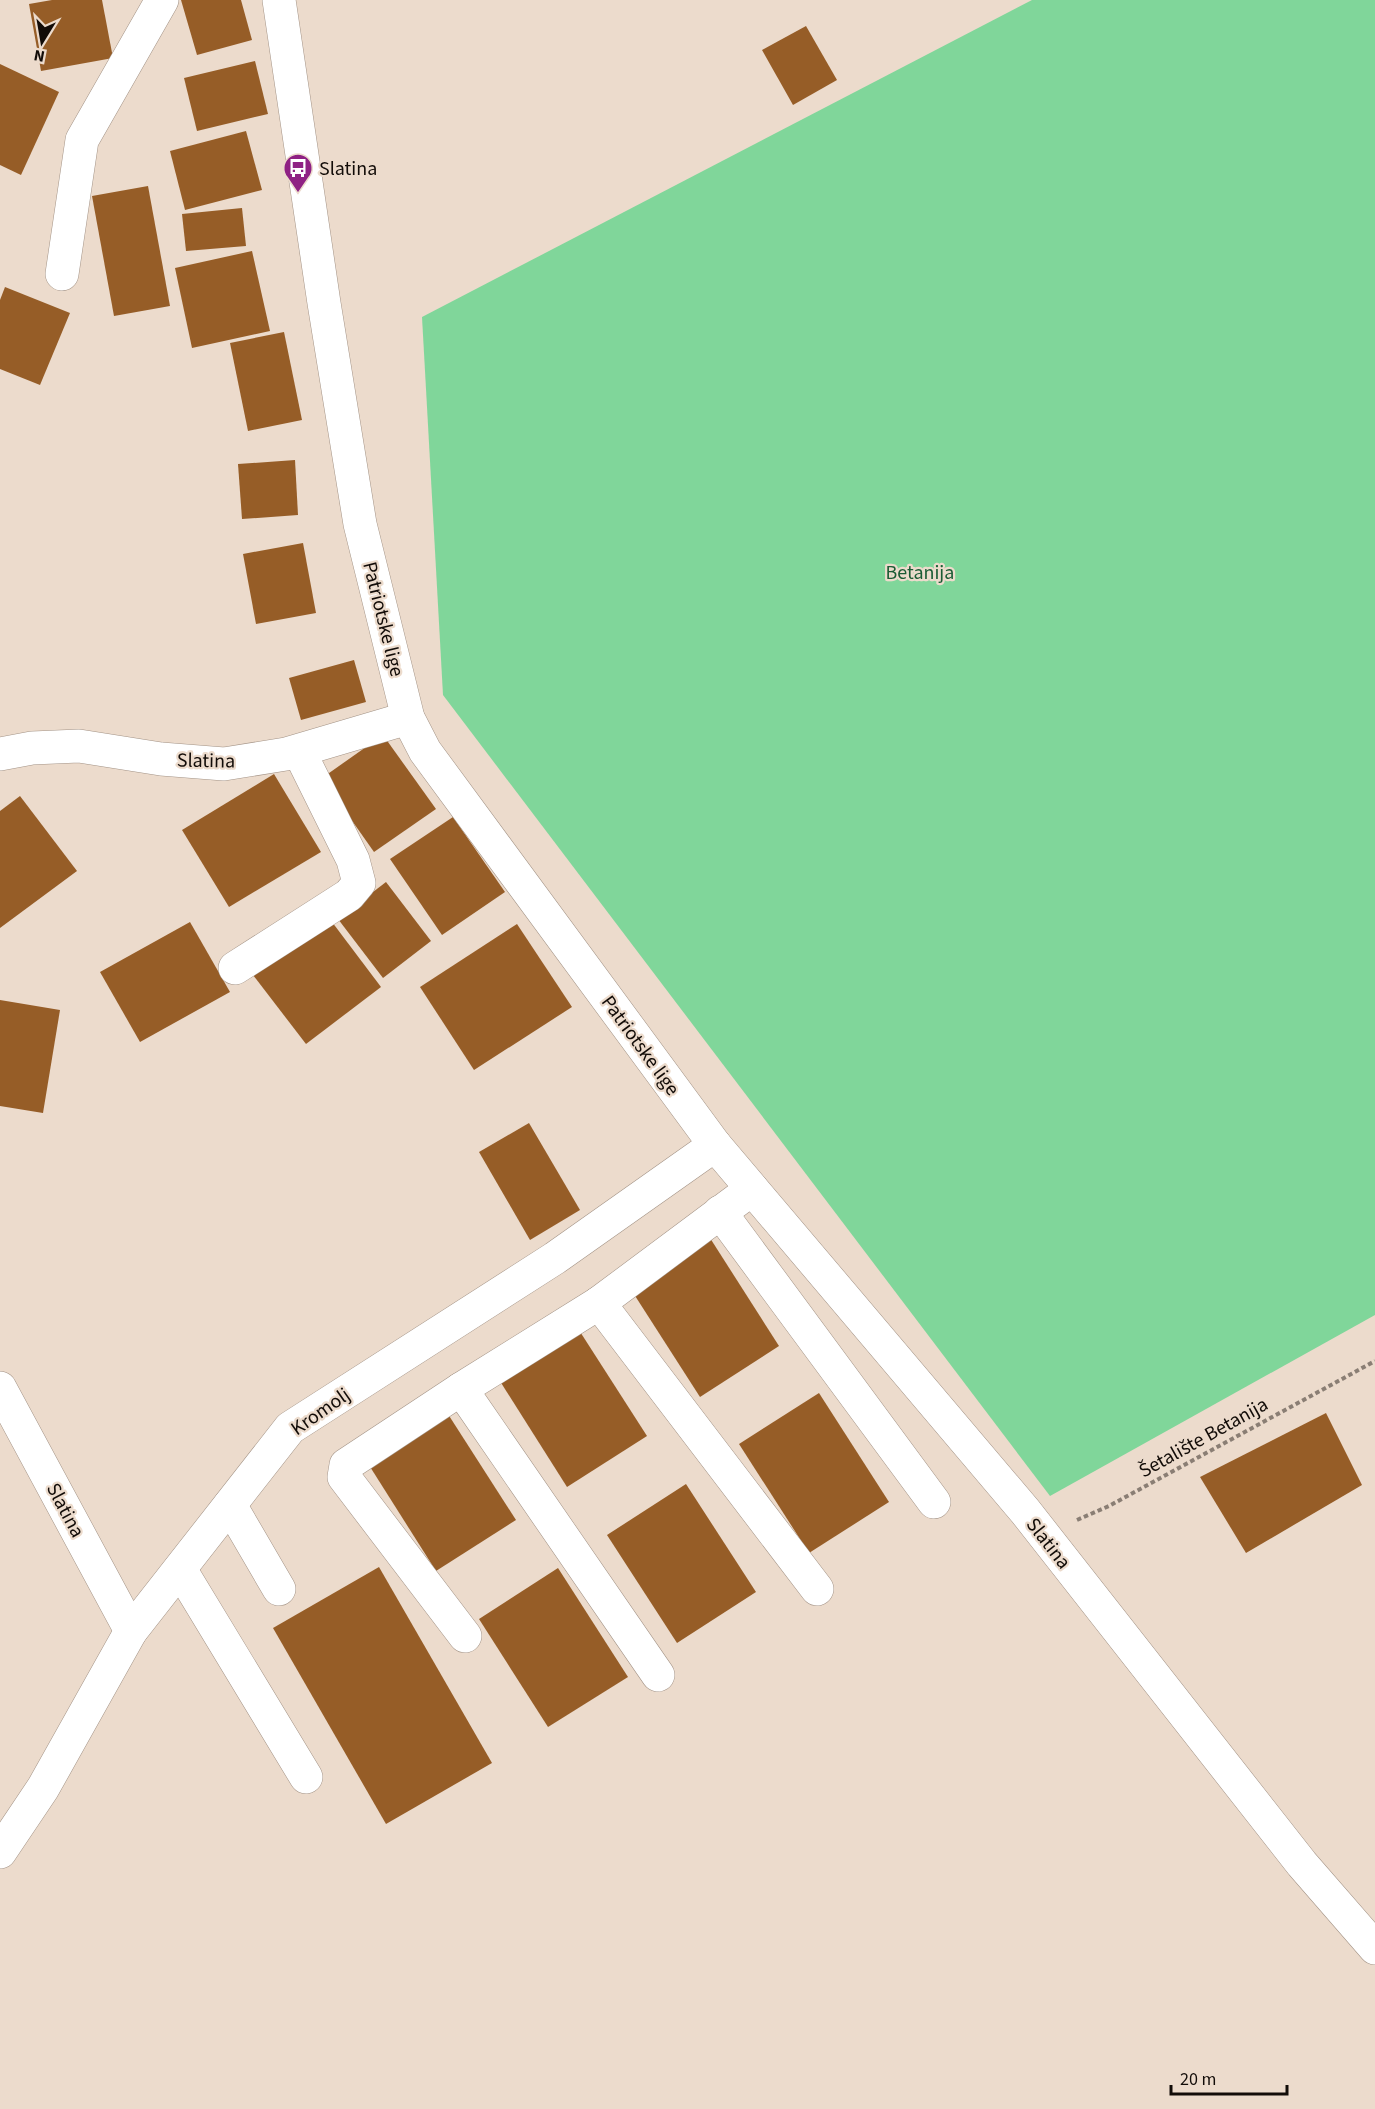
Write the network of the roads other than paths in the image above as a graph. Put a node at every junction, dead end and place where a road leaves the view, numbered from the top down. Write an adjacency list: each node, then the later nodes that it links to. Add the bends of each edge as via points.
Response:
1 (162, 0): 3 (street, via 82,140)
2 (279, 0): 4 (street, Patriotske lige, via 360,525)
3 (62, 274)
4 (408, 718): 5 (street, Slatina); 8 (street, Patriotske lige, via 425,751)
5 (299, 751): 6 (street, Slatina, via 224,764 79,746); 7 (street, via 353,860 359,883 349,895)
6 (0, 754)
7 (235, 968)
8 (715, 1145): 9 (street, Slatina); 15 (street, Kromolj, via 555,1258 290,1428)
9 (752, 1189): 10 (street); 24 (street, Slatina, via 1043,1535 1302,1864)
10 (720, 1212): 11 (street); 14 (street)
11 (599, 1303): 13 (street); 18 (street)
12 (0, 1389): 19 (street, Slatina)
13 (461, 1389): 20 (street, via 346,1464 344,1477); 21 (street)
14 (934, 1502)
15 (230, 1505): 16 (street, Kromolj); 17 (street)
16 (180, 1569): 19 (street, Kromolj); 22 (street)
17 (279, 1589)
18 (817, 1589)
19 (131, 1631): 23 (street, Kromolj, via 42,1788)
20 (465, 1636)
21 (658, 1675)
22 (306, 1776)
23 (0, 1852)
24 (1375, 1948)

